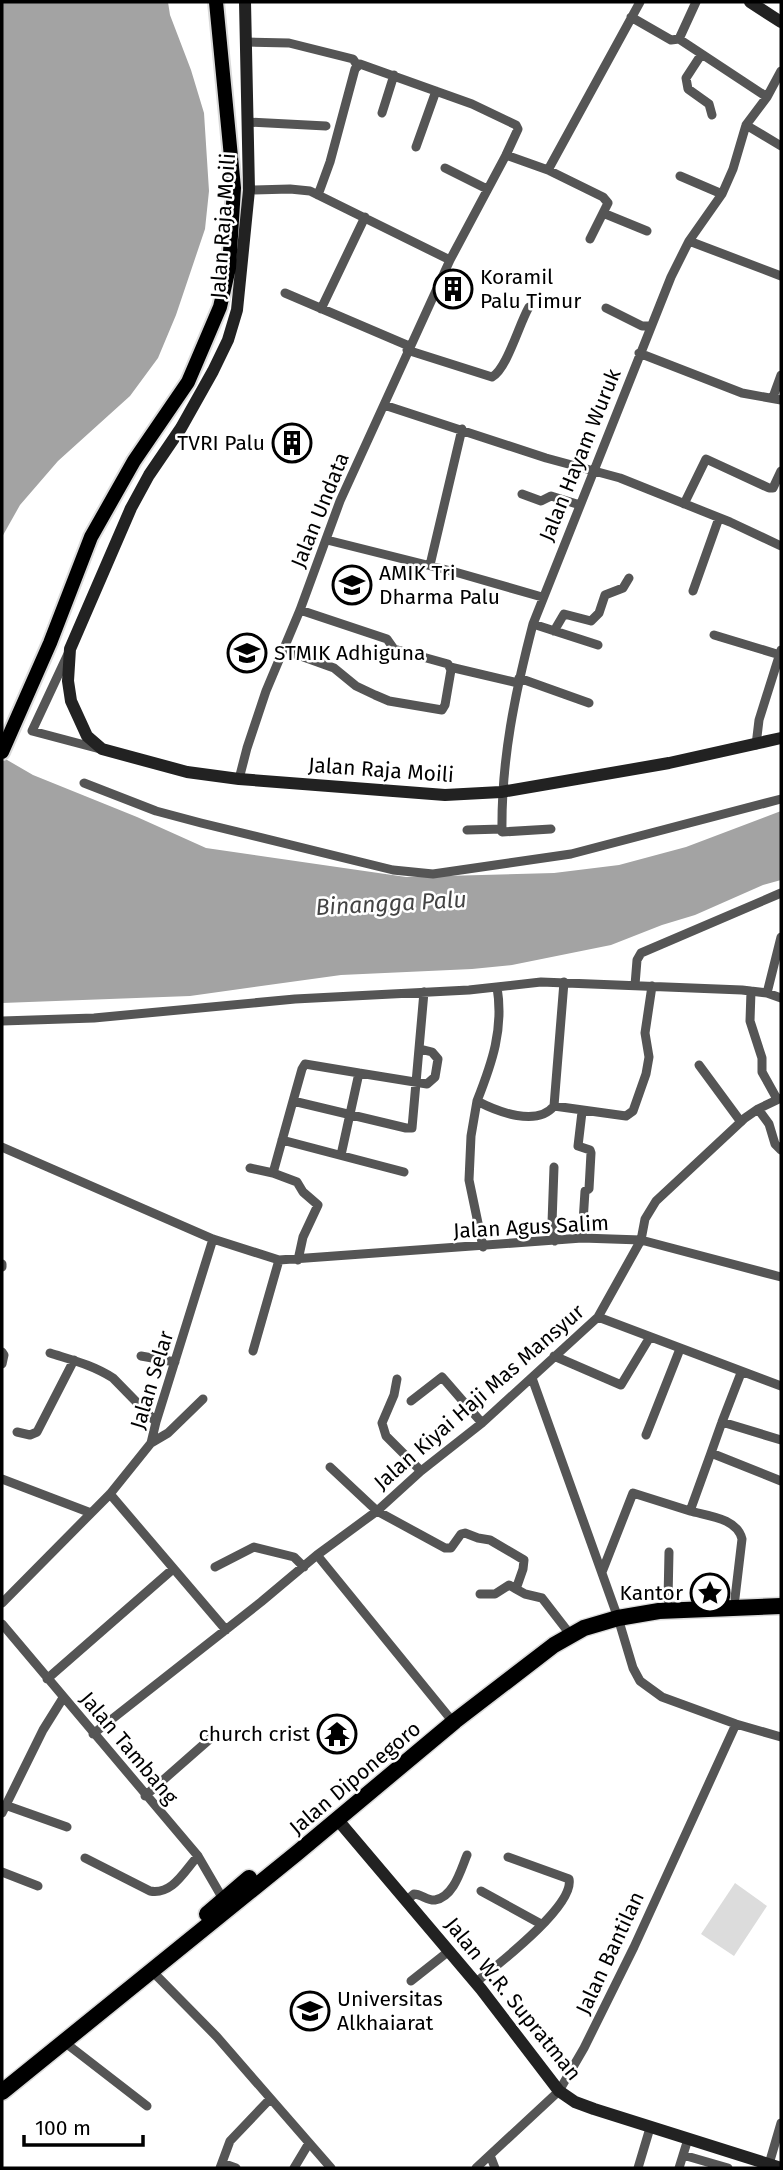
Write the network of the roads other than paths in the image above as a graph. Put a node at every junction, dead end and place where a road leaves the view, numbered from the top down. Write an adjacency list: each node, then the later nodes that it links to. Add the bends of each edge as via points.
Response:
1 (216, 2): 75 (main road, via 234,188 229,268 220,307 188,382 134,461 91,537)
2 (245, 2): 9 (street, Jalan Raja Moili)
3 (640, 2): 6 (street)
4 (696, 2): 8 (street)
5 (750, 2): 7 (street)
6 (631, 17): 8 (street, via 671,40); 25 (street)
7 (781, 22)
8 (679, 39): 10 (street)
9 (246, 42): 11 (street, via 289,43 353,59); 18 (street, Jalan Raja Moili)
10 (701, 55): 15 (street); 17 (street, via 687,78 688,89 709,104)
11 (357, 65): 13 (street); 30 (street)
12 (781, 71): 15 (street, Jalan Hayam Wuruk)
13 (394, 75): 14 (street); 16 (street)
14 (436, 91): 22 (street); 23 (street, Jalan Undata, via 516,125)
15 (767, 97): 19 (street, Jalan Hayam Wuruk)
16 (382, 113)
17 (712, 115)
18 (247, 122): 20 (street); 28 (street, Jalan Raja Moili)
19 (746, 125): 21 (street); 29 (street, Jalan Hayam Wuruk)
20 (326, 126)
21 (781, 146)
22 (416, 148)
23 (506, 155): 25 (street); 27 (street, Jalan Undata)
24 (445, 167): 27 (street)
25 (548, 170): 31 (street, via 603,197 608,203)
26 (680, 177): 29 (street)
27 (487, 189): 36 (street, Jalan Undata)
28 (249, 190): 30 (street, via 303,190); 66 (street, Jalan Raja Moili, via 237,310 228,340 131,509)
29 (722, 194): 35 (street, Jalan Hayam Wuruk)
30 (318, 195): 32 (street)
31 (603, 213): 33 (street); 34 (street)
32 (365, 217): 36 (street); 41 (street)
33 (647, 231)
34 (590, 239)
35 (689, 241): 37 (street); 42 (street, Jalan Hayam Wuruk)
36 (450, 260): 43 (street, Jalan Undata)
37 (781, 276)
38 (285, 293): 41 (street)
39 (529, 307): 43 (street, via 501,369 492,377)
40 (606, 308): 42 (street)
41 (321, 309): 43 (street)
42 (650, 326): 44 (street, Jalan Hayam Wuruk)
43 (408, 348): 47 (street, Jalan Undata)
44 (639, 353): 46 (street, via 754,397); 49 (street, Jalan Hayam Wuruk)
45 (781, 375): 46 (street)
46 (777, 398)
47 (384, 405): 48 (street); 55 (street, Jalan Undata)
48 (462, 429): 49 (street); 57 (street)
49 (592, 471): 52 (street); 53 (street, Jalan Hayam Wuruk)
50 (781, 471): 52 (street, via 776,485 769,488 706,459)
51 (522, 494): 53 (street)
52 (684, 504): 54 (street)
53 (580, 505): 60 (street, Jalan Hayam Wuruk)
54 (719, 518): 56 (street); 59 (street)
55 (327, 540): 57 (street); 61 (street, Jalan Undata)
56 (781, 547)
57 (430, 565): 60 (street)
58 (629, 578): 63 (street, via 623,589 605,595 591,621 564,614)
59 (693, 591)
60 (542, 597): 62 (street, Jalan Hayam Wuruk)
61 (300, 610): 67 (street, Jalan Undata); 69 (street, via 387,639 394,649)
62 (533, 624): 63 (street); 70 (street, Jalan Hayam Wuruk)
63 (554, 631): 65 (street)
64 (714, 635): 68 (street)
65 (598, 645)
66 (70, 649): 74 (street, via 71,701 87,736); 74 (street, via 32,731)
67 (284, 650): 69 (street, via 334,668 356,686 389,701 442,710); 76 (street, Jalan Undata)
68 (780, 653): 73 (street, via 758,720)
69 (450, 667): 70 (street)
70 (518, 680): 71 (street); 78 (street, Jalan Hayam Wuruk)
71 (589, 702)
72 (781, 738): 73 (street, Jalan Raja Moili)
73 (757, 745): 78 (street, Jalan Raja Moili)
74 (102, 749): 76 (street, Jalan Raja Moili, via 187,772)
75 (2, 751)
76 (239, 779): 78 (street, Jalan Raja Moili, via 425,795)
77 (84, 783): 79 (street, via 201,823 393,870 433,874 571,854)
78 (501, 792): 80 (street, Jalan Hayam Wuruk)
79 (781, 799)
80 (502, 829): 81 (street); 82 (street)
81 (467, 830)
82 (551, 830)
83 (781, 893): 86 (street, via 641,953)
84 (781, 937): 91 (street)
85 (564, 982): 86 (street); 88 (street); 101 (street)
86 (635, 985): 87 (street)
87 (652, 986): 89 (street); 103 (street, via 645,1033 649,1057 634,1111 626,1116)
88 (497, 988): 90 (street); 100 (street, via 500,1026 494,1058)
89 (751, 991): 91 (street); 98 (street, via 750,1021 762,1072)
90 (424, 992): 93 (street); 94 (street)
91 (767, 993): 92 (street)
92 (781, 998)
93 (2, 1021)
94 (420, 1049): 97 (street); 97 (street, via 435,1053 438,1065 431,1081)
95 (699, 1065): 105 (street)
96 (359, 1073): 97 (street); 99 (street, via 305,1064); 104 (street)
97 (417, 1084): 104 (street, via 411,1129)
98 (779, 1098): 102 (street, Jalan Kiyai Haji Mas Mansyur)
99 (293, 1101): 104 (street); 106 (street)
100 (477, 1101): 101 (street, via 508,1114 536,1116 548,1114); 118 (street, via 469,1180)
101 (554, 1106): 103 (street)
102 (757, 1109): 105 (street, Jalan Kiyai Haji Mas Mansyur); 108 (street)
103 (582, 1112): 114 (street, via 578,1146 591,1151)
104 (350, 1115): 109 (street)
105 (743, 1120): 116 (street, Jalan Kiyai Haji Mas Mansyur, via 656,1201 645,1219)
106 (282, 1140): 109 (street); 113 (street)
107 (2, 1147): 115 (street, Jalan Agus Salim)
108 (781, 1150)
109 (341, 1156): 112 (street)
110 (554, 1167): 117 (street)
111 (250, 1168): 113 (street)
112 (404, 1172)
113 (273, 1173): 120 (street, via 300,1184 318,1205)
114 (582, 1238): 116 (street, Jalan Agus Salim); 117 (street, Jalan Agus Salim)
115 (214, 1239): 119 (street, Jalan Agus Salim); 131 (street, Jalan Selar)
116 (641, 1240): 121 (street, Jalan Agus Salim); 122 (street, Jalan Kiyai Haji Mas Mansyur)
117 (555, 1241): 118 (street, Jalan Agus Salim)
118 (483, 1247): 120 (street, Jalan Agus Salim)
119 (279, 1260): 120 (street, Jalan Agus Salim); 125 (street)
120 (298, 1260)
121 (781, 1277)
122 (598, 1317): 123 (street); 129 (street, Jalan Kiyai Haji Mas Mansyur)
123 (650, 1336): 124 (street); 129 (street, via 621,1385)
124 (680, 1349): 133 (street); 143 (street)
125 (253, 1351)
126 (2, 1352): 132 (street)
127 (50, 1353): 130 (street)
128 (141, 1356): 131 (street)
129 (554, 1356): 134 (street, Jalan Kiyai Haji Mas Mansyur)
130 (74, 1360): 139 (street, via 113,1378); 142 (street, via 37,1432)
131 (175, 1362): 139 (street, Jalan Selar)
132 (2, 1364)
133 (741, 1373): 136 (street); 140 (street)
134 (532, 1378): 141 (street, Jalan Kiyai Haji Mas Mansyur); 160 (street)
135 (397, 1379): 148 (street, via 382,1428)
136 (781, 1387)
137 (203, 1399): 145 (street)
138 (411, 1401): 141 (street, via 442,1377)
139 (156, 1422): 145 (street, Jalan Selar)
140 (722, 1422): 144 (street); 146 (street)
141 (482, 1423): 148 (street, Jalan Kiyai Haji Mas Mansyur)
142 (16, 1432)
143 (646, 1435)
144 (781, 1440)
145 (151, 1443): 151 (street, Jalan Selar)
146 (711, 1453): 150 (street); 153 (street)
147 (330, 1466): 152 (street)
148 (421, 1471): 152 (street, Jalan Kiyai Haji Mas Mansyur)
149 (2, 1479): 154 (street)
150 (781, 1481)
151 (110, 1494): 154 (street, Jalan Selar); 159 (street)
152 (377, 1511): 156 (street, Jalan Kiyai Haji Mas Mansyur); 161 (street, via 448,1549 463,1533 499,1544 524,1560)
153 (690, 1511): 160 (street, via 633,1493); 164 (street, via 733,1525 741,1533)
154 (91, 1513): 166 (street, Jalan Selar)
155 (669, 1552): 165 (street)
156 (317, 1555): 158 (street, Jalan Kiyai Haji Mas Mansyur); 174 (street)
157 (215, 1567): 158 (street, via 254,1546 293,1557)
158 (304, 1567): 171 (street, Jalan Kiyai Haji Mas Mansyur)
159 (173, 1569): 171 (street); 172 (street)
160 (602, 1572): 168 (street)
161 (516, 1589): 162 (street, via 509,1585 495,1594); 170 (street, via 542,1598)
162 (480, 1594)
163 (781, 1597): 164 (highway, Jalan Diponegoro)
164 (735, 1598): 165 (highway, Jalan Diponegoro)
165 (668, 1600): 168 (highway, Jalan Diponegoro)
166 (2, 1603)
167 (781, 1606): 168 (highway, Jalan Diponegoro)
168 (616, 1613): 170 (highway, Jalan Diponegoro, via 582,1619); 175 (street, via 633,1668 649,1690); 181 (highway, Jalan Diponegoro, via 554,1645)
169 (2, 1624): 172 (street, Jalan Tambang)
170 (566, 1629): 174 (highway, Jalan Diponegoro)
171 (226, 1630): 176 (street, Jalan Kiyai Haji Mas Mansyur)
172 (47, 1679): 173 (street, Jalan Tambang)
173 (63, 1698): 176 (street, Jalan Tambang); 180 (street)
174 (449, 1717): 190 (highway, Jalan Diponegoro)
175 (736, 1724): 177 (street); 199 (street, Jalan Bantilan, via 634,1947)
176 (93, 1734): 179 (street, Jalan Tambang)
177 (781, 1737)
178 (211, 1738): 179 (street)
179 (145, 1796): 184 (street, Jalan Tambang)
180 (4, 1809): 182 (street)
181 (337, 1819): 191 (street, Jalan W.R. Supratman); 194 (highway, Jalan Diponegoro)
182 (67, 1827)
183 (467, 1855): 191 (street, via 455,1884 443,1896 435,1900 414,1894)
184 (198, 1856): 185 (street, via 177,1882 158,1892); 190 (street, Jalan Tambang)
185 (85, 1857)
186 (508, 1857): 192 (street, via 569,1879 561,1905)
187 (2, 1872): 188 (street)
188 (38, 1886)
189 (481, 1891): 192 (street)
190 (223, 1899): 198 (highway, Jalan Diponegoro)
191 (407, 1900): 193 (street, Jalan W.R. Supratman)
192 (541, 1924): 196 (street)
193 (449, 1951): 195 (street); 196 (street, Jalan W.R. Supratman)
194 (151, 1970): 197 (highway, Jalan Diponegoro); 201 (street, via 207,2025)
195 (411, 1981)
196 (475, 1983): 199 (street, Jalan W.R. Supratman)
197 (63, 2041): 200 (highway, Jalan Diponegoro); 202 (street)
198 (2, 2081)
199 (559, 2091): 204 (street, Jalan W.R. Supratman, via 584,2106); 207 (street, Jalan Bantilan)
200 (2, 2092)
201 (270, 2099): 206 (street); 209 (street, via 230,2141)
202 (147, 2106)
203 (781, 2123): 210 (street)
204 (650, 2128): 205 (street, Jalan W.R. Supratman); 216 (street)
205 (688, 2139): 208 (street); 210 (street, Jalan W.R. Supratman)
206 (309, 2143): 212 (street); 213 (street)
207 (490, 2155): 214 (street, Jalan Bantilan); 215 (street)
208 (683, 2155): 217 (street); 218 (street)
209 (221, 2165): 211 (street)
210 (775, 2166)
211 (236, 2168)
212 (294, 2168)
213 (331, 2168)
214 (476, 2168)
215 (495, 2168)
216 (638, 2168)
217 (679, 2168)
218 (728, 2168)

